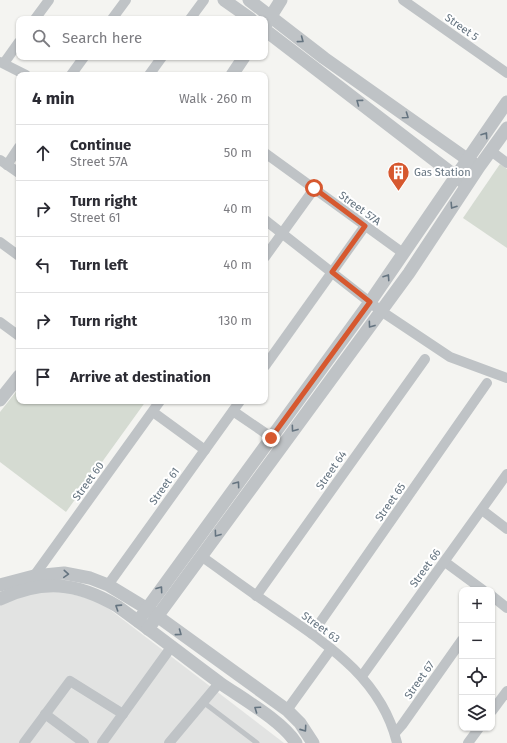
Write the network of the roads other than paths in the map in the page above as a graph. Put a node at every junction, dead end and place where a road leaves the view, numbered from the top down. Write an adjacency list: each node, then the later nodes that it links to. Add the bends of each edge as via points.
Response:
1 (48, 0): 8 (street)
2 (126, 0): 9 (street)
3 (204, 0): 10 (street)
4 (224, 0): 11 (street)
5 (281, 0): 14 (street)
6 (403, 0): 28 (street, Street 5)
7 (256, 2): 12 (street); 13 (street)
8 (37, 16)
9 (114, 16)
10 (192, 16)
11 (247, 16)
12 (252, 16)
13 (264, 16)
14 (268, 20)
15 (268, 22): 18 (street, one-way to 18)
16 (268, 32): 23 (street)
17 (16, 46): 22 (street)
18 (324, 58): 23 (street); 34 (street, one-way to 34)
19 (82, 60): 25 (street)
20 (160, 60): 26 (street)
21 (242, 60): 27 (street)
22 (2, 62): 24 (street)
23 (315, 69): 39 (street, one-way to 23)
24 (20, 72)
25 (73, 72)
26 (151, 72)
27 (234, 72)
28 (507, 73)
29 (507, 102): 34 (street, one-way to 29)
30 (507, 128): 32 (street)
31 (16, 150): 35 (street)
32 (490, 151): 36 (street); 37 (street)
33 (268, 155): 41 (street, Street 57A)
34 (468, 159): 37 (street); 39 (street)
35 (3, 162): 38 (street)
36 (507, 163)
37 (479, 167): 40 (street)
38 (16, 172)
39 (457, 176): 40 (street); 47 (street)
40 (467, 186): 51 (street, one-way to 51)
41 (314, 188): 43 (street, Street 57A); 44 (street)
42 (268, 222): 44 (street)
43 (365, 226): 47 (street, Street 57A); 49 (street)
44 (282, 233): 46 (street); 49 (street)
45 (0, 242): 48 (street)
46 (268, 253)
47 (403, 253): 50 (street, one-way to 47)
48 (16, 254)
49 (332, 272): 50 (street); 55 (street)
50 (370, 302): 51 (street); 64 (street)
51 (381, 311): 56 (street, via 450,357); 69 (street, one-way to 69)
52 (0, 322): 53 (street)
53 (16, 334)
54 (424, 359): 75 (street, Street 64)
55 (268, 362)
56 (507, 378)
57 (16, 380): 59 (street)
58 (487, 382): 83 (street, Street 65)
59 (0, 400)
60 (158, 404): 63 (street, Street 60)
61 (238, 404): 62 (street, Street 61)
62 (233, 411): 64 (street); 65 (street, Street 61)
63 (153, 412): 65 (street); 71 (street, Street 60)
64 (271, 438): 78 (street, one-way to 64)
65 (205, 450): 73 (street, Street 61)
66 (507, 474): 67 (street, Street 66)
67 (482, 510): 68 (street); 70 (street, Street 66)
68 (507, 529)
69 (201, 556): 75 (street, Street 63); 80 (street)
70 (445, 562): 74 (street); 87 (street, Street 66)
71 (34, 576): 72 (street); 73 (street, one-way to 73, via 64,574 90,578)
72 (0, 585)
73 (108, 585): 78 (street)
74 (479, 587)
75 (256, 596): 83 (street, Street 63)
76 (0, 599): 81 (street, one-way to 76, via 103,598 82,590 56,585 16,591)
77 (495, 599): 79 (street)
78 (146, 608): 80 (street); 81 (street)
79 (507, 608)
80 (157, 617): 82 (street); 92 (street, one-way to 92)
81 (138, 621): 82 (street)
82 (148, 629): 85 (street)
83 (312, 634): 86 (street, Street 63)
84 (459, 644): 96 (street, Street 67, via 402,725)
85 (172, 646): 88 (street); 94 (street)
86 (331, 649): 87 (street, Street 63); 92 (street)
87 (362, 676): 96 (street, Street 63, via 373,690)
88 (220, 682): 90 (street); 102 (street, one-way to 88, via 279,724)
89 (507, 691): 91 (street)
90 (203, 702): 100 (street); 101 (lane)
91 (495, 707)
92 (287, 710): 103 (street, one-way to 103, via 300,723)
93 (45, 714): 94 (street, via 70,681); 97 (street); 98 (street)
94 (123, 714): 99 (street)
95 (477, 731): 104 (street)
96 (396, 738)
97 (24, 743)
98 (84, 743)
99 (102, 743)
100 (169, 743)
101 (257, 743)
102 (296, 743)
103 (313, 743)
104 (468, 743)

